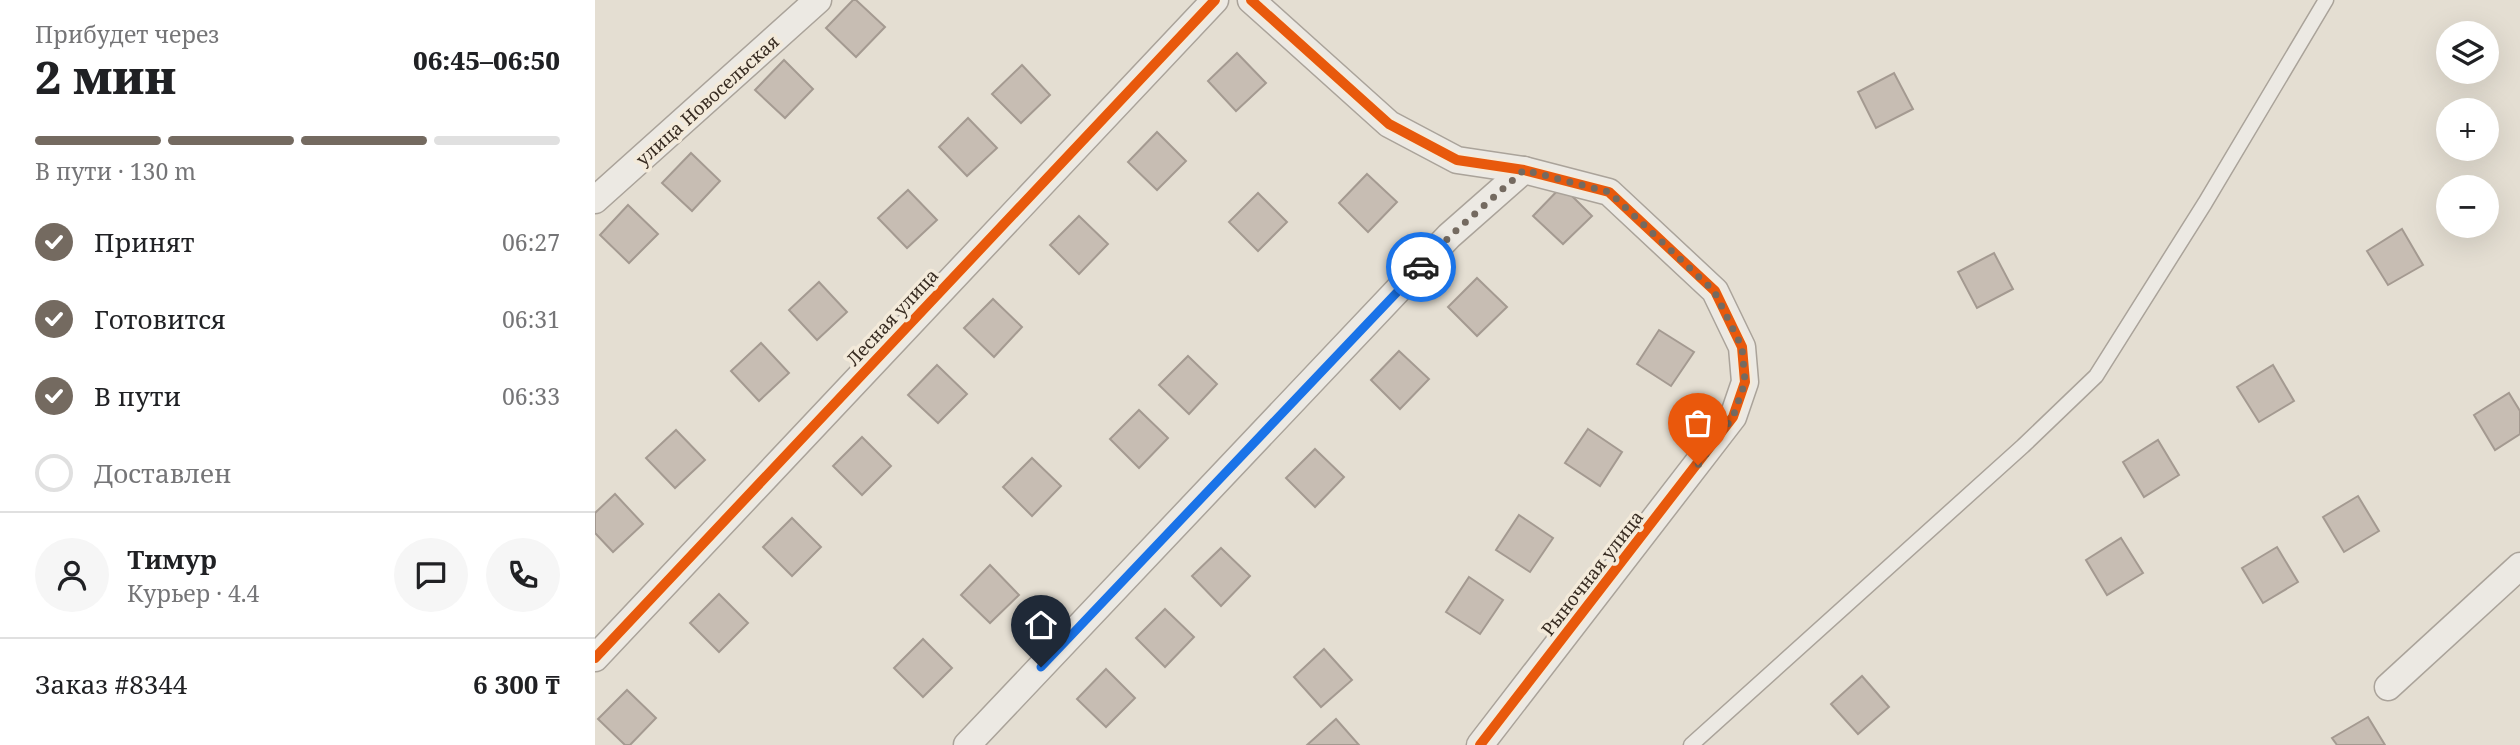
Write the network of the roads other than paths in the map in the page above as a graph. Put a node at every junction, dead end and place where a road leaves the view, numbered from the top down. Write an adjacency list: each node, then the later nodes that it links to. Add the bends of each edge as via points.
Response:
1 (818, 0): 6 (street, улица Новосельская)
2 (1215, 0): 8 (street, Лесная улица)
3 (1251, 0): 5 (street, via 1389,124 1457,160)
4 (2326, 0): 12 (lane, via 2096,376)
5 (1524, 170): 10 (street, via 1450,236); 11 (street, Рыночная улица, via 1609,192 1705,282 1742,347 1745,382 1733,417 1715,443)
6 (595, 200)
7 (2520, 566): 9 (street)
8 (595, 658)
9 (2388, 687)
10 (967, 745)
11 (1480, 745)
12 (1691, 745)

